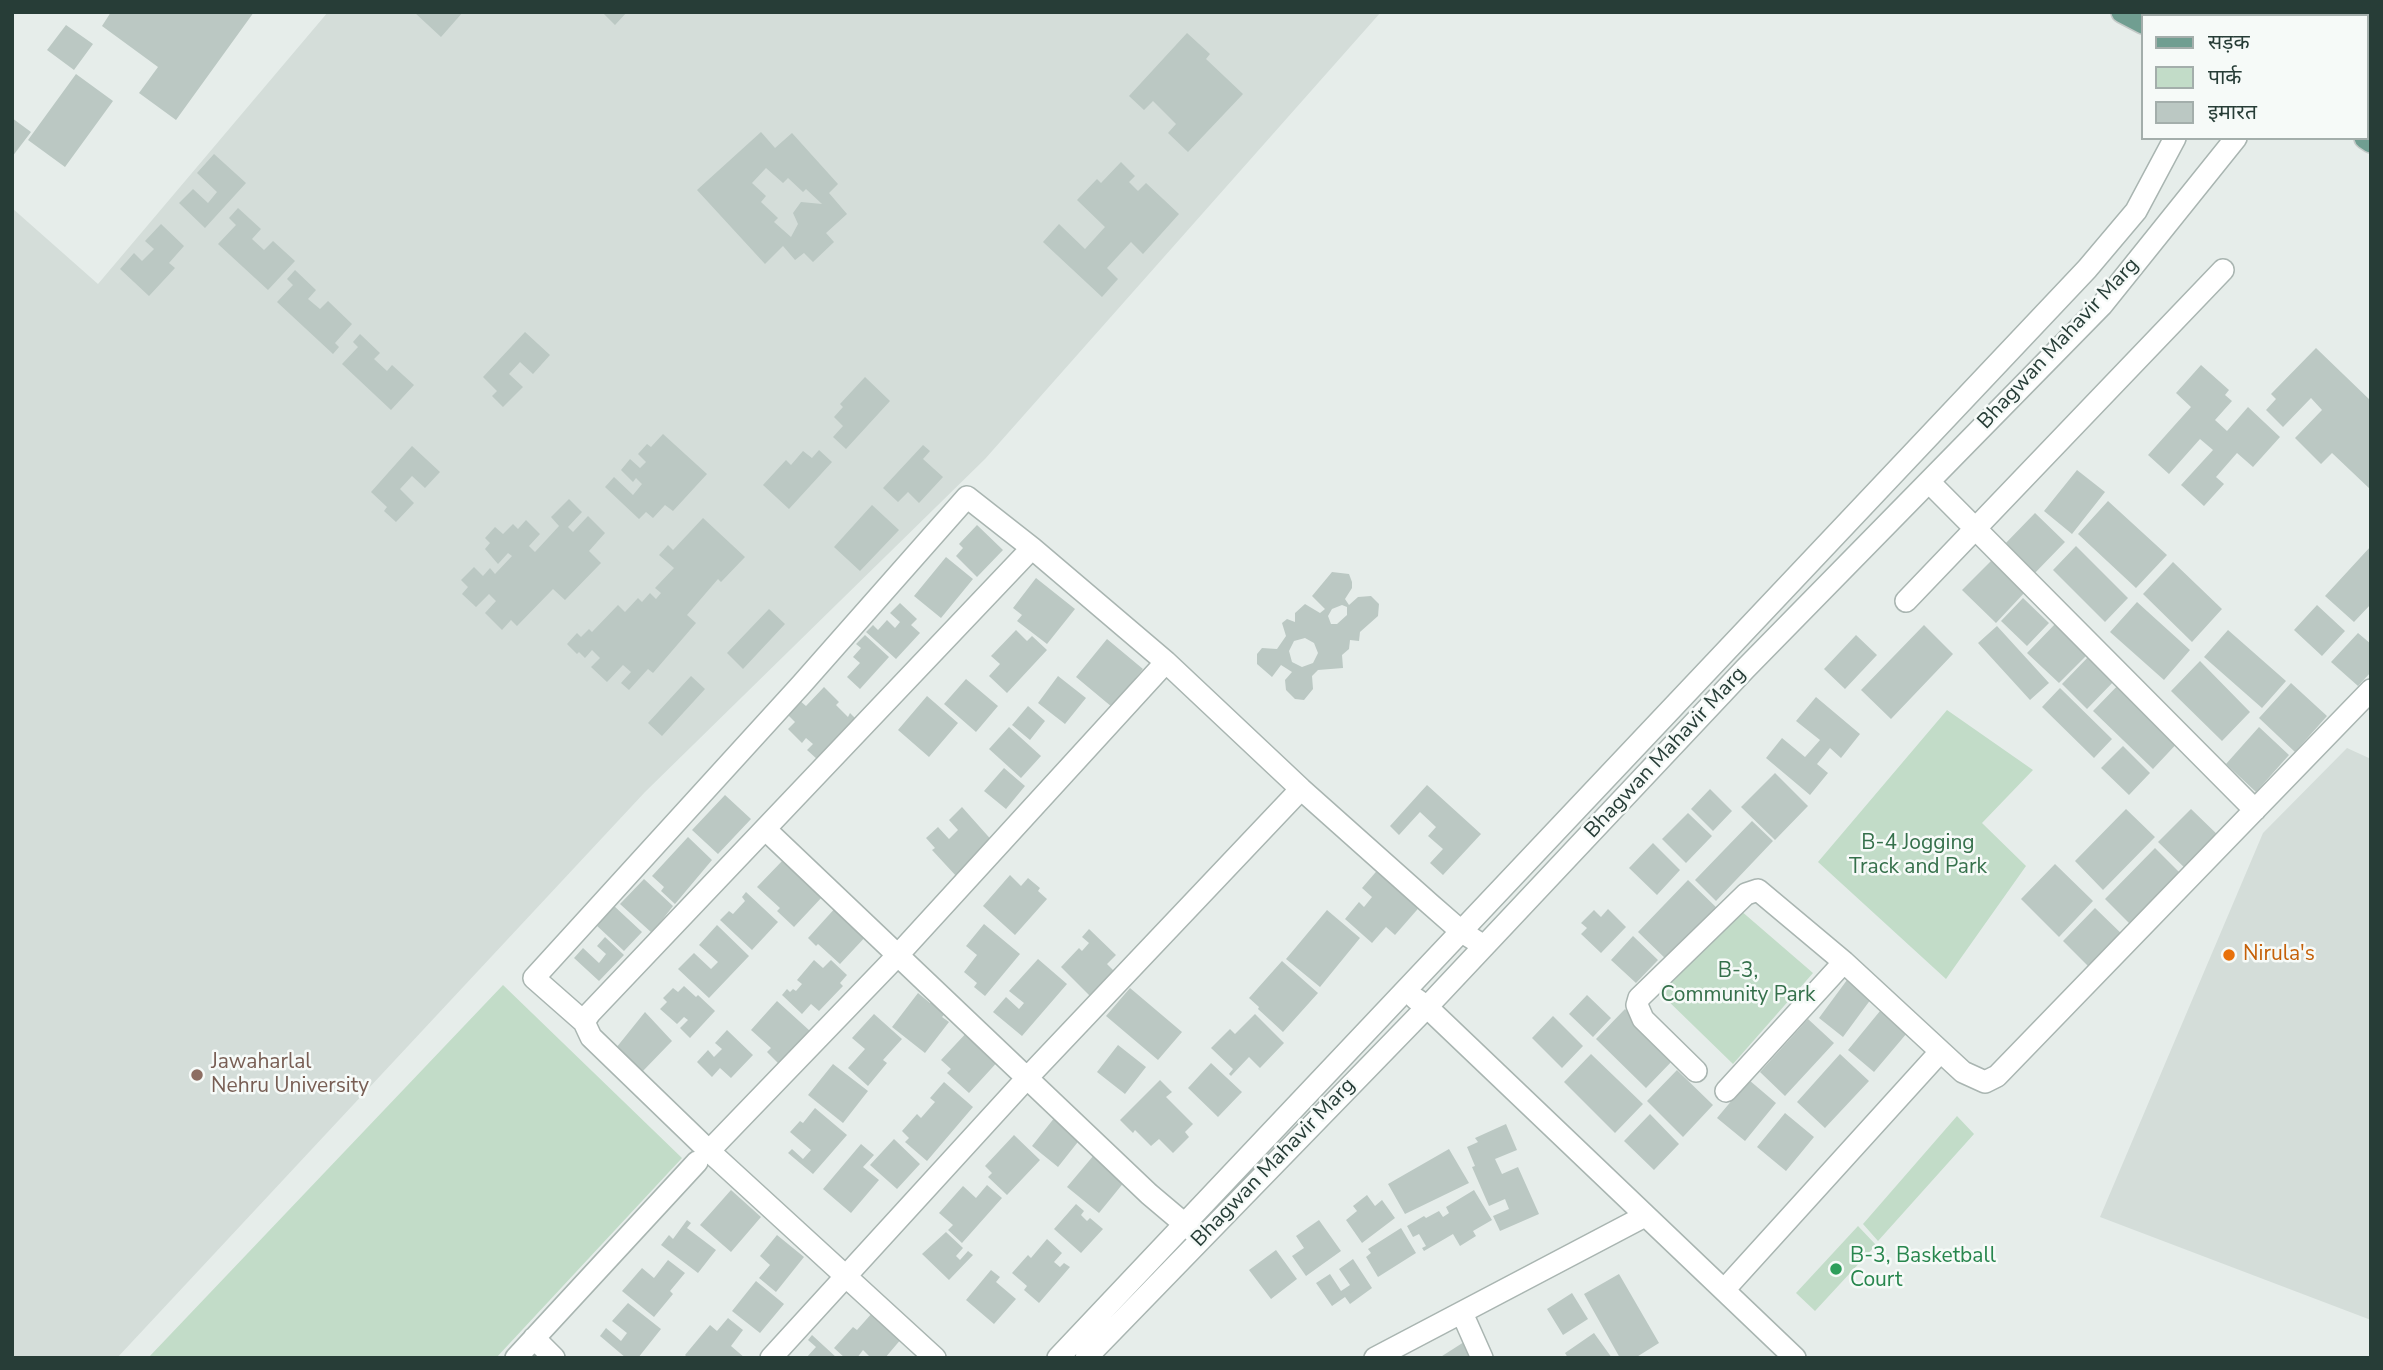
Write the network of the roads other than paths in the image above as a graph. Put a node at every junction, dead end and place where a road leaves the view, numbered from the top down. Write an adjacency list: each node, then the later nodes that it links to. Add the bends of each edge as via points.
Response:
1 (2122, 12): 2 (main road)
2 (2142, 22)
3 (2174, 140): 9 (street, Bhagwan Mahavir Marg, via 2124,227)
4 (2233, 140): 6 (street, Bhagwan Mahavir Marg, via 2102,305)
5 (2222, 270): 7 (street)
6 (1929, 482): 7 (street); 10 (street, Bhagwan Mahavir Marg)
7 (1974, 528): 11 (street); 17 (street)
8 (1032, 548): 13 (street); 18 (street); 25 (street, via 970,498 964,499 534,978)
9 (1823, 550): 10 (street); 12 (street, Bhagwan Mahavir Marg)
10 (1847, 567): 14 (street, Bhagwan Mahavir Marg)
11 (1906, 601)
12 (1724, 655): 14 (street); 19 (street, Bhagwan Mahavir Marg)
13 (1166, 662): 16 (street); 21 (street)
14 (1745, 669): 20 (street, Bhagwan Mahavir Marg)
15 (2371, 690): 17 (street)
16 (1301, 789): 19 (street); 28 (street)
17 (2255, 810): 26 (street, via 1997,1076 1986,1082 1973,1078)
18 (765, 829): 21 (street); 25 (street)
19 (1462, 932): 20 (street); 23 (street, Bhagwan Mahavir Marg)
20 (1484, 946): 24 (street, Bhagwan Mahavir Marg)
21 (897, 956): 28 (street); 30 (street)
22 (1844, 962): 26 (street); 27 (street, via 1758,890 1746,894 1637,1005 1643,1019); 29 (street)
23 (1406, 992): 24 (street); 32 (street, Bhagwan Mahavir Marg)
24 (1427, 1007): 31 (street); 33 (street, Bhagwan Mahavir Marg)
25 (584, 1022): 30 (street, via 591,1037)
26 (1940, 1052): 35 (street)
27 (1696, 1071)
28 (1027, 1078): 32 (street); 34 (street)
29 (1726, 1091)
30 (703, 1156): 34 (street); 37 (street)
31 (1646, 1216): 35 (street); 36 (street)
32 (1182, 1224): 33 (street); 42 (street, Bhagwan Mahavir Marg)
33 (1201, 1237): 43 (street, Bhagwan Mahavir Marg)
34 (847, 1276): 40 (street); 41 (street)
35 (1724, 1290): 46 (street)
36 (1462, 1313): 44 (street); 45 (street)
37 (534, 1338): 38 (street); 39 (street)
38 (516, 1358)
39 (554, 1358)
40 (771, 1358)
41 (935, 1358)
42 (1058, 1358)
43 (1086, 1358)
44 (1375, 1358)
45 (1482, 1358)
46 (1796, 1358)

